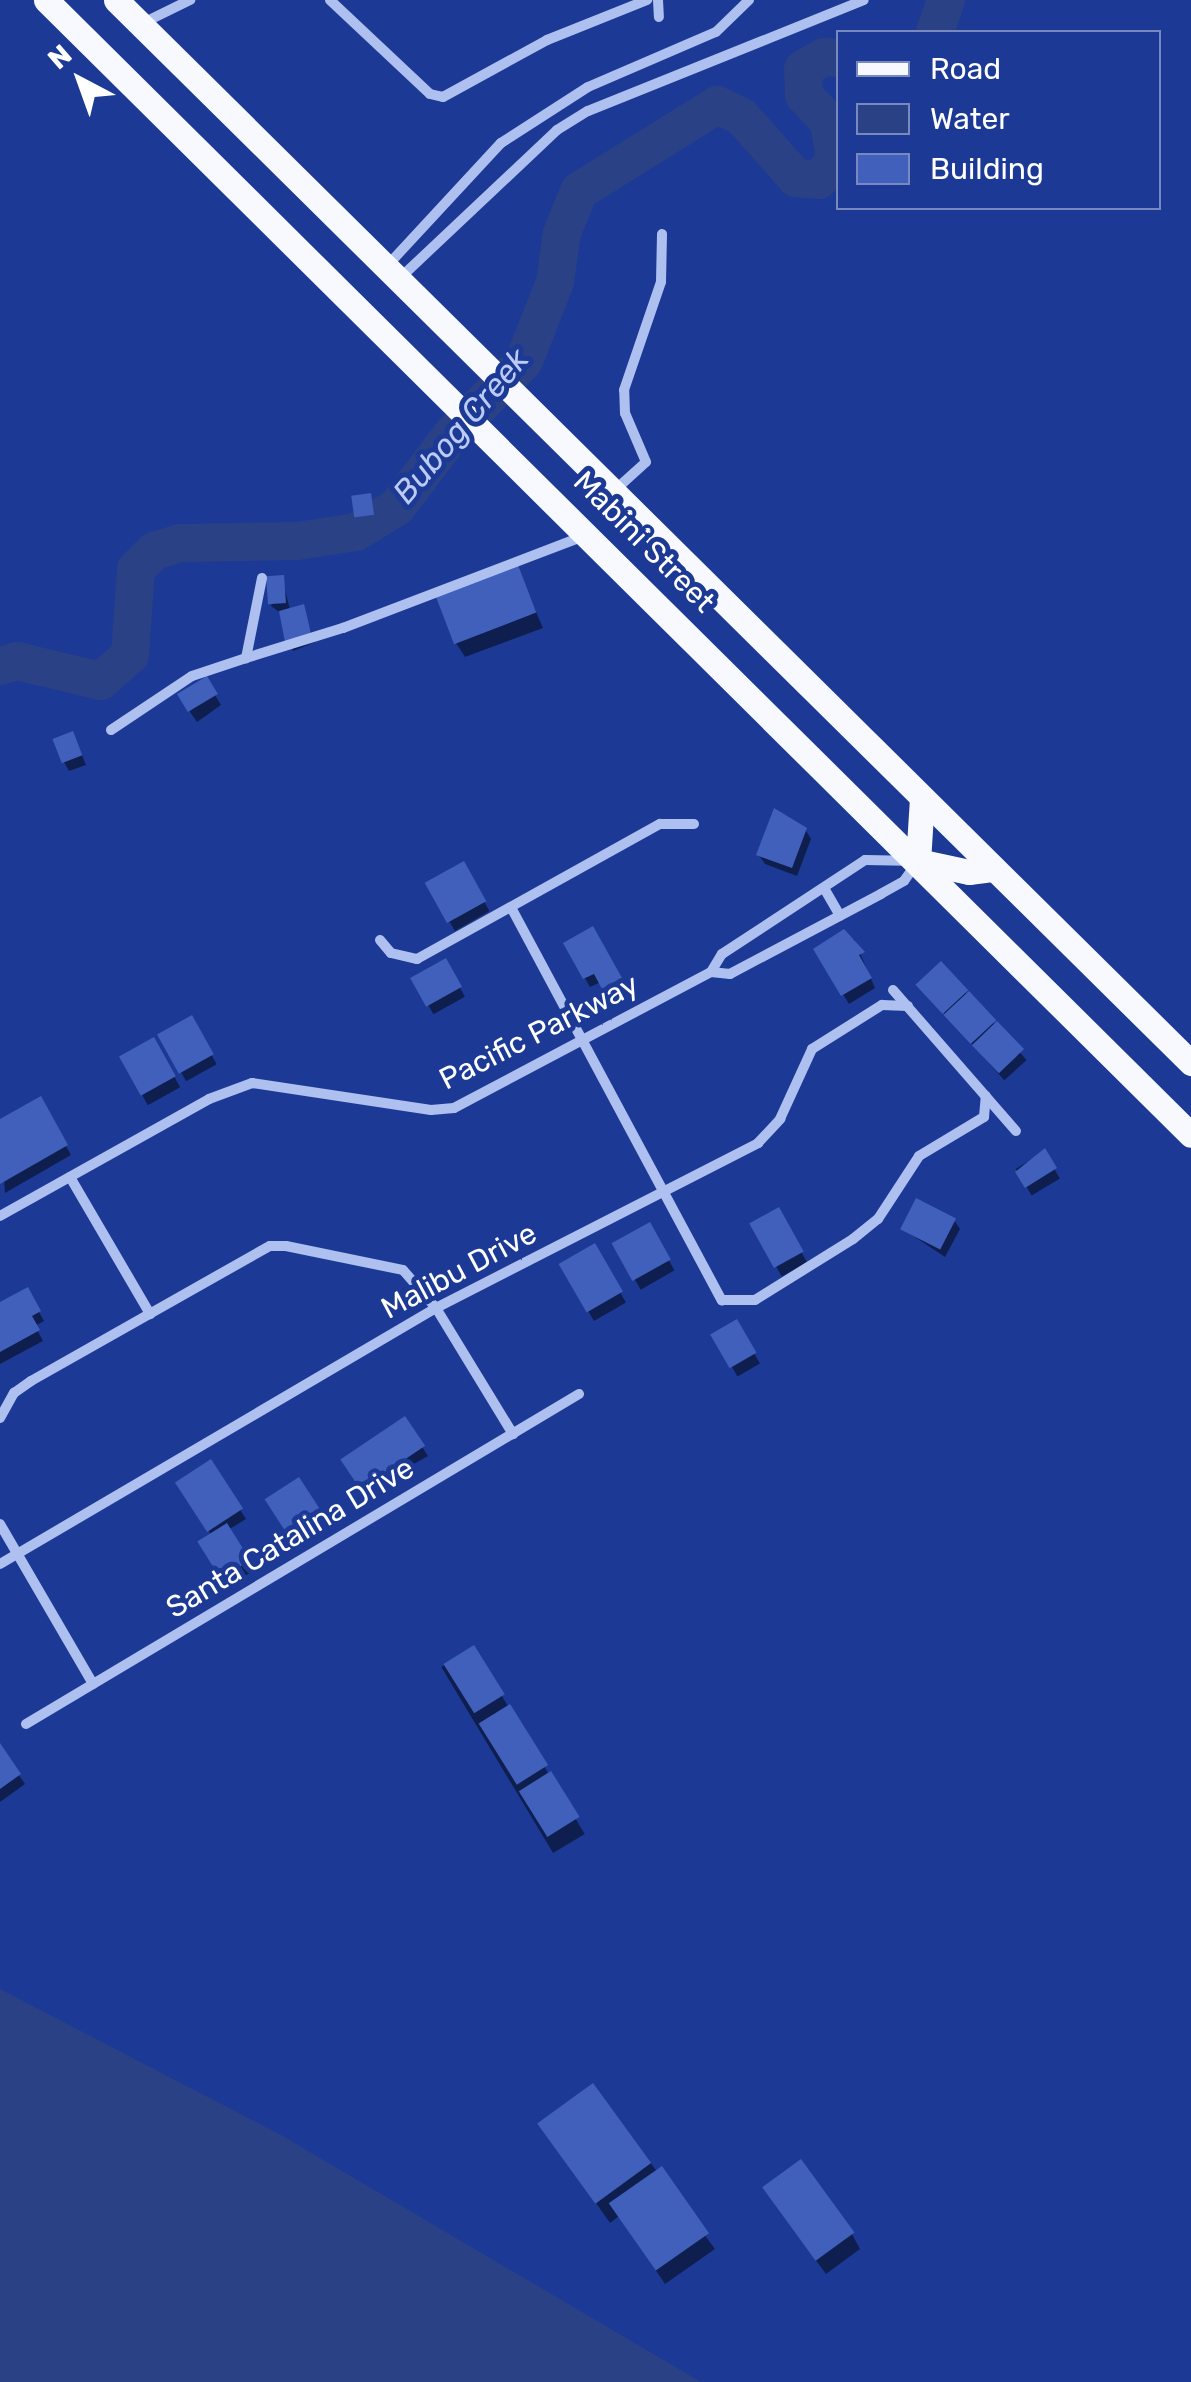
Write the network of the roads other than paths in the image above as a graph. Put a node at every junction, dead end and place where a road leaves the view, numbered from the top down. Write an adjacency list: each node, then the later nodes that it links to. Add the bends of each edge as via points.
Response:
1 (46, 0): 14 (main road, Mabini Street)
2 (116, 0): 10 (main road, Mabini Street)
3 (190, 0): 10 (street)
4 (330, 0): 5 (street, via 430,94 442,97 547,40)
5 (646, 0)
6 (658, 0): 9 (street)
7 (748, 0): 12 (street, via 716,32 588,87 512,135)
8 (864, 0): 12 (street, via 588,111 557,130)
9 (659, 18)
10 (141, 24): 12 (main road, Mabini Street)
11 (662, 234): 13 (street, via 661,282 624,390 625,413 646,462)
12 (393, 273): 13 (main road, Mabini Street)
13 (614, 492): 18 (main road, Mabini Street)
14 (590, 533): 16 (street); 20 (main road, Mabini Street)
15 (262, 578): 16 (street)
16 (246, 658): 17 (street, via 192,676)
17 (111, 730)
18 (922, 798): 20 (main road); 21 (main road, Mabini Street)
19 (694, 824): 23 (street, via 660,824)
20 (918, 862): 21 (main road, via 969,872); 22 (street, Pacific Parkway, via 864,860); 24 (street, Pacific Parkway, via 904,881); 33 (main road, Mabini Street)
21 (994, 869): 30 (main road, Mabini Street)
22 (824, 888): 24 (street); 26 (street, Pacific Parkway, via 722,954)
23 (513, 910): 25 (street, via 417,959 391,954); 29 (street)
24 (840, 916): 26 (street, Pacific Parkway, via 730,974)
25 (380, 940)
26 (711, 972): 29 (street, Pacific Parkway)
27 (893, 990): 28 (street)
28 (908, 1006): 31 (street); 35 (street, Malibu Drive, via 882,1005 812,1049 770,1132)
29 (582, 1040): 34 (street, Pacific Parkway, via 443,1110 252,1082); 35 (street)
30 (1191, 1064)
31 (986, 1096): 32 (street); 35 (street, via 984,1117 918,1156 878,1218 754,1300 722,1300)
32 (1016, 1131)
33 (1191, 1135)
34 (70, 1177): 36 (street, Pacific Parkway); 38 (street)
35 (665, 1194): 37 (street, Malibu Drive)
36 (0, 1216)
37 (436, 1308): 38 (street, via 392,1265 270,1246); 41 (street); 43 (street, Malibu Drive)
38 (150, 1314): 40 (street, via 32,1381)
39 (579, 1394): 41 (street, Santa Catalina Drive)
40 (0, 1418)
41 (513, 1434): 45 (street, Santa Catalina Drive)
42 (0, 1524): 43 (street)
43 (16, 1559): 44 (street, Malibu Drive); 45 (street)
44 (0, 1564)
45 (93, 1684): 46 (street, Santa Catalina Drive)
46 (26, 1724)

